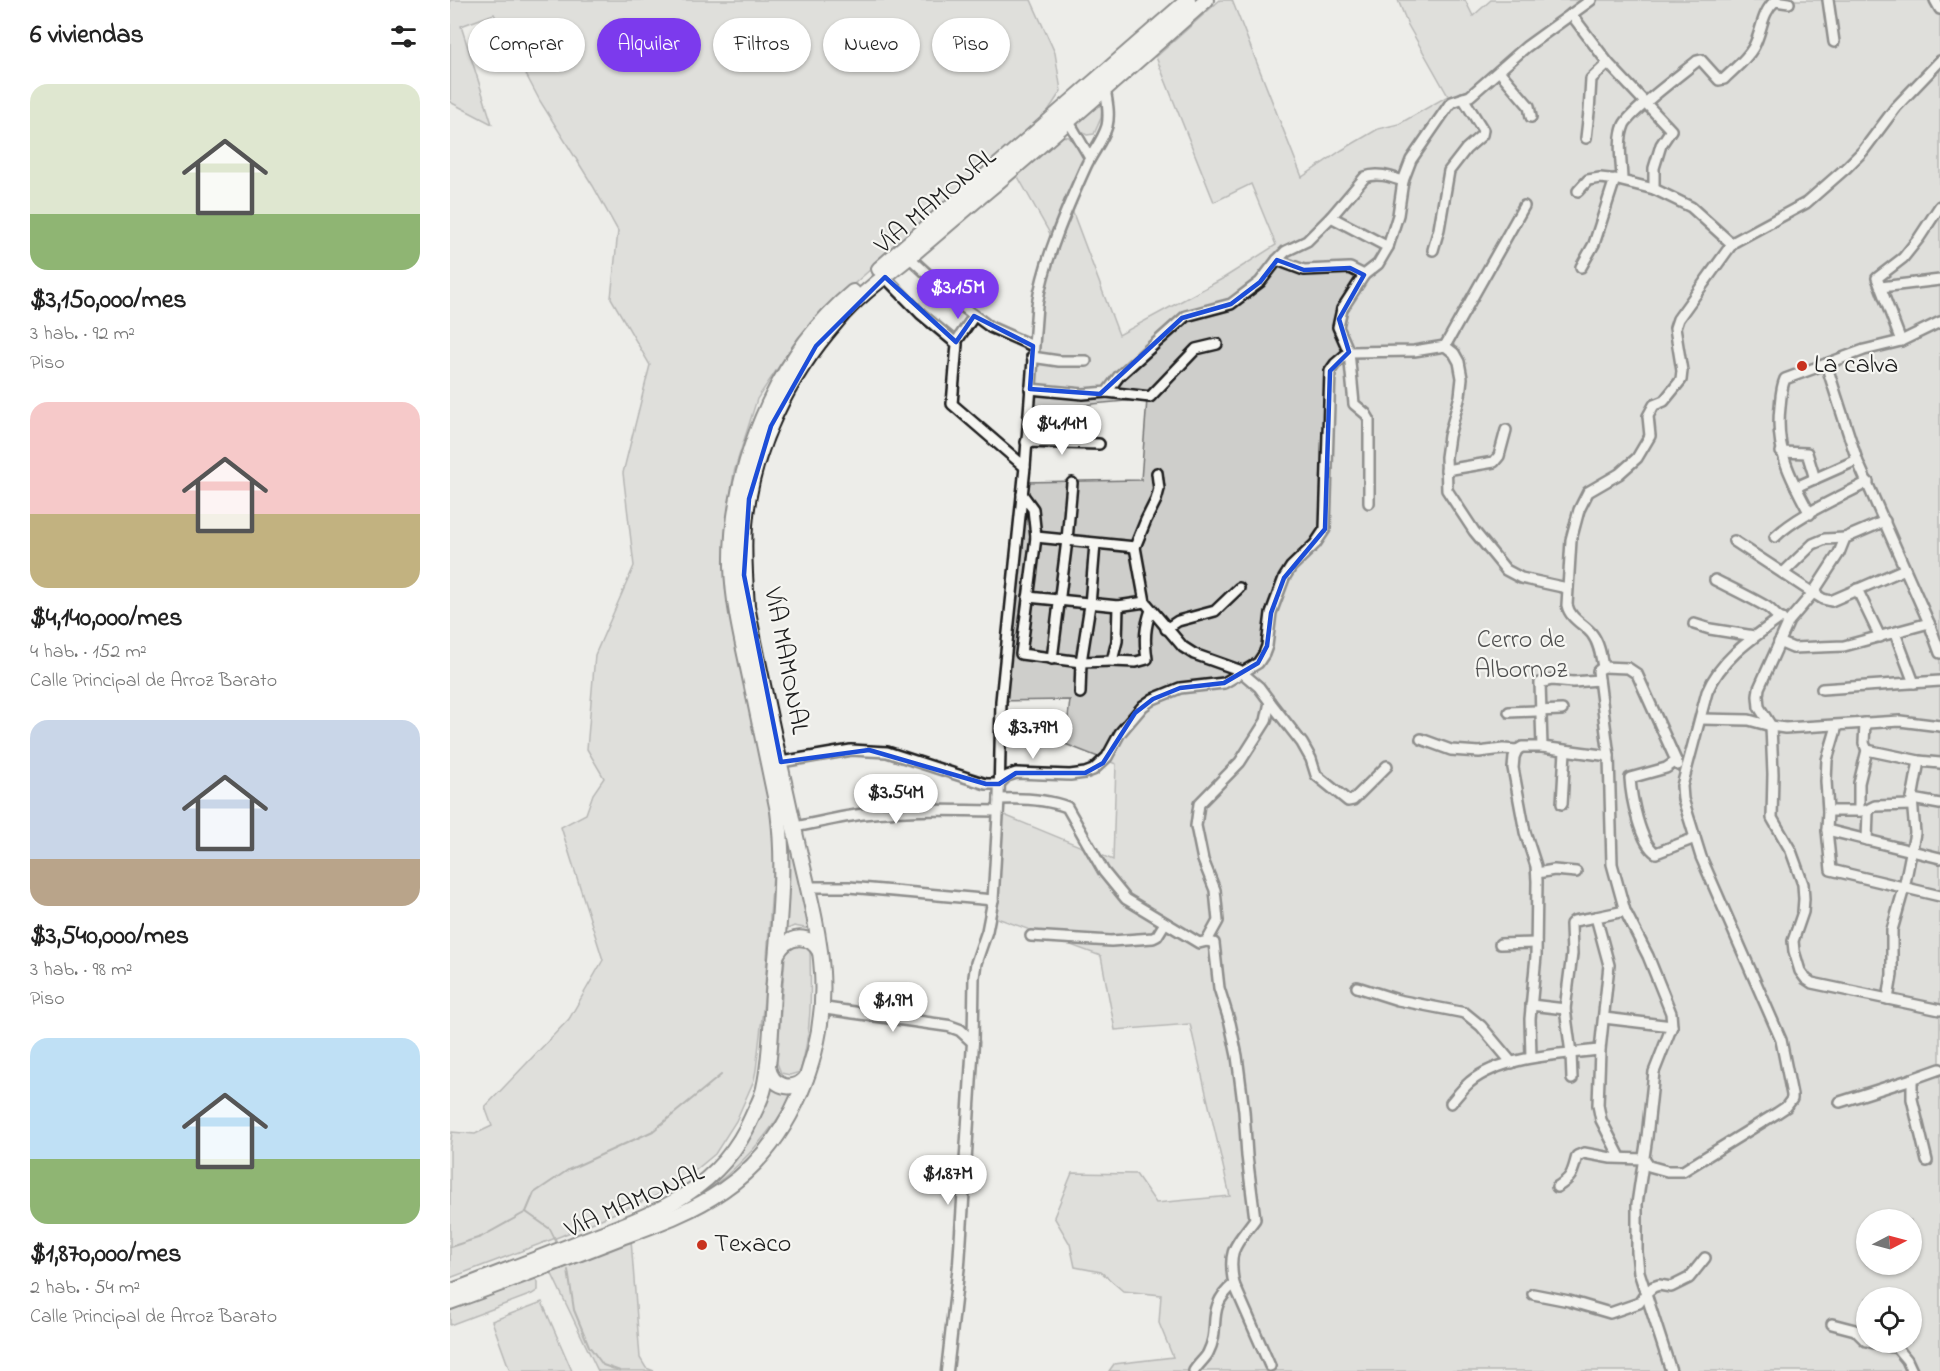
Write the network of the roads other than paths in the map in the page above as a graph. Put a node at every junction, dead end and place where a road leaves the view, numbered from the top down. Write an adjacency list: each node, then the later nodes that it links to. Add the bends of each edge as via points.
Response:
1 (1206, 0): 13 (main road, VÍA MAMONAL)
2 (1591, 0): 8 (street)
3 (1828, 0): 9 (street)
4 (1935, 0): 7 (street)
5 (1180, 3): 154 (main road, VÍA MAMONAL, via 829,315 790,365 760,422 738,494 733,578 781,834)
6 (1789, 3): 15 (street, via 1771,4 1754,46 1724,79 1719,80 1701,60 1697,61)
7 (1940, 9)
8 (1571, 14): 11 (street); 12 (street)
9 (1834, 42)
10 (1940, 61): 27 (street, via 1896,107 1863,151 1822,189 1806,203)
11 (1608, 63): 15 (street); 18 (street, via 1591,79)
12 (1499, 71): 14 (street); 16 (street, via 1529,105)
13 (1105, 89): 17 (main road, VÍA MAMONAL); 19 (street, via 1107,124)
14 (1464, 98): 21 (street, via 1452,102 1419,146); 29 (street, via 1483,130 1482,135 1449,171)
15 (1646, 104): 20 (street, via 1624,125); 22 (street, via 1671,130 1660,145)
16 (1531, 117)
17 (1069, 122): 19 (street); 30 (main road, VÍA MAMONAL)
18 (1586, 138)
19 (1090, 158): 42 (street, via 1042,279)
20 (1618, 180): 22 (street); 23 (street, via 1588,180); 32 (street)
21 (1403, 181): 26 (street, via 1372,174 1365,177); 28 (street)
22 (1654, 189): 27 (street, via 1691,207)
23 (1578, 191)
24 (1524, 206): 43 (street)
25 (1940, 206): 36 (street, via 1903,258 1878,277)
26 (1331, 217): 28 (street); 31 (street, via 1307,241)
27 (1732, 243): 77 (street, via 1678,319 1675,328 1680,380 1648,416 1650,435 1638,458 1588,492 1579,510 1571,540)
28 (1388, 247): 33 (street, via 1378,264)
29 (1433, 250)
30 (909, 257): 34 (main road, VÍA MAMONAL); 37 (street)
31 (1277, 260): 33 (street, via 1304,270 1350,268); 49 (street, via 1260,282 1231,304 1182,318)
32 (1581, 267)
33 (1364, 275): 44 (street, via 1339,319 1338,327)
34 (885, 276): 40 (street, via 921,314); 121 (main road, VÍA MAMONAL, via 838,320 797,376 764,444 749,498 744,544 747,606)
35 (1940, 280): 36 (street)
36 (1881, 287): 39 (street)
37 (974, 315): 40 (street); 42 (street, via 990,327)
38 (1940, 322): 39 (street)
39 (1901, 341): 47 (street)
40 (956, 342): 55 (street, via 952,404)
41 (1217, 344): 49 (street, via 1196,349 1150,397)
42 (1033, 346): 45 (street)
43 (1445, 346): 44 (street, via 1414,351); 56 (street, via 1459,362 1462,378)
44 (1349, 352): 63 (street, via 1354,404 1369,419); 99 (street, via 1330,371 1325,529 1284,578 1271,613 1264,654)
45 (1032, 357): 46 (street); 48 (street)
46 (1086, 361)
47 (1826, 364): 53 (street, via 1785,379 1778,426); 54 (street)
48 (1030, 389): 49 (street); 51 (street)
49 (1107, 392)
50 (1506, 430): 56 (street, via 1494,462)
51 (1026, 442): 52 (street); 55 (street)
52 (1099, 444)
53 (1781, 452): 58 (street, via 1807,453); 61 (street)
54 (1857, 460): 58 (street); 59 (street)
55 (1025, 467): 62 (street)
56 (1446, 470): 77 (street, via 1451,495 1506,570 1521,578)
57 (1157, 473): 72 (street, via 1156,500)
58 (1815, 479): 61 (street)
59 (1869, 482): 64 (street); 65 (street)
60 (1072, 483): 69 (street)
61 (1796, 487): 64 (street)
62 (1022, 494): 66 (street, via 1033,509); 126 (street, via 1001,701)
63 (1369, 503)
64 (1810, 514): 67 (street)
65 (1885, 521): 68 (street); 73 (street)
66 (1036, 537): 69 (street); 80 (street)
67 (1775, 537)
68 (1845, 538): 74 (street, via 1825,538 1813,544); 79 (street)
69 (1067, 540): 71 (street); 81 (street)
70 (1734, 541): 74 (street)
71 (1095, 544): 72 (street); 82 (street)
72 (1135, 548): 84 (street)
73 (1905, 569): 78 (street); 87 (street)
74 (1783, 573): 79 (street)
75 (1715, 580): 85 (street, via 1771,610)
76 (1239, 588): 89 (street, via 1215,611 1178,621)
77 (1567, 588): 98 (street, via 1568,609 1591,633)
78 (1857, 589): 79 (street, via 1832,601); 92 (street)
79 (1813, 593): 86 (street)
80 (1028, 597): 81 (street); 95 (street, via 1021,654)
81 (1059, 600): 82 (street); 95 (street)
82 (1090, 605): 83 (street); 97 (street)
83 (1118, 606): 84 (street); 96 (street)
84 (1148, 606): 89 (street); 96 (street, via 1147,658 1136,662)
85 (1779, 619): 86 (street); 91 (street)
86 (1789, 621): 93 (street)
87 (1929, 623): 90 (street); 94 (street)
88 (1694, 624): 91 (street)
89 (1166, 629): 99 (street, via 1194,654)
90 (1895, 633): 92 (street); 102 (street)
91 (1754, 636): 109 (street, via 1711,681)
92 (1880, 637): 93 (street, via 1844,646 1793,648)
93 (1779, 642): 111 (street, via 1758,696 1759,707)
94 (1940, 653)
95 (1052, 659): 97 (street)
96 (1112, 661): 97 (street)
97 (1081, 662): 104 (street)
98 (1603, 667): 100 (street, via 1598,671); 122 (street, via 1628,668 1637,674)
99 (1242, 673): 105 (street); 126 (street, via 1224,683 1180,688 1148,702 1135,713 1107,757 1093,770 1070,775 1016,773)
100 (1599, 680): 106 (street, via 1540,683); 119 (street)
101 (1940, 681): 102 (street)
102 (1914, 683): 103 (street)
103 (1822, 689)
104 (1080, 693)
105 (1270, 702): 124 (street, via 1302,743 1316,775 1348,801); 150 (street, via 1266,721 1240,762 1199,804 1196,826 1215,890 1218,916)
106 (1541, 711): 107 (street); 108 (street); 115 (street)
107 (1562, 711)
108 (1509, 712)
109 (1701, 719): 111 (street, via 1749,720); 125 (street)
110 (1865, 723): 112 (street); 113 (street, via 1900,721); 117 (street)
111 (1772, 726): 112 (street); 156 (street, via 1772,818 1791,850 1803,884 1803,912 1793,941 1800,971 1812,983)
112 (1837, 726): 132 (street, via 1827,760)
113 (1940, 726)
114 (1421, 739): 116 (street, via 1451,750)
115 (1542, 747): 116 (street); 118 (street)
116 (1517, 750): 141 (street, via 1513,768)
117 (1867, 750): 120 (street); 133 (street, via 1859,783)
118 (1565, 751): 119 (street); 129 (street)
119 (1609, 756): 146 (street, via 1612,864)
120 (1919, 761): 123 (street); 128 (street)
121 (781, 762): 126 (street, via 869,750 887,752 986,784); 134 (main road, VÍA MAMONAL)
122 (1675, 762): 125 (street); 136 (street, via 1630,778 1639,825 1656,853)
123 (1940, 764)
124 (1387, 766)
125 (1686, 772): 136 (street, via 1683,799)
126 (999, 784): 127 (street)
127 (999, 799): 131 (street); 148 (street, via 1067,807 1104,872 1126,899)
128 (1912, 802): 130 (street); 133 (street); 138 (street, via 1915,833)
129 (1562, 804)
130 (1940, 804)
131 (998, 811): 134 (street, via 929,809 861,814); 145 (street)
132 (1828, 811): 133 (street); 135 (street)
133 (1862, 811): 137 (street, via 1868,812)
134 (794, 827): 142 (main road, VÍA MAMONAL)
135 (1827, 830): 137 (street); 143 (street, via 1831,870)
136 (1695, 838): 176 (street, via 1781,1040 1792,1099 1786,1107 1683,1172 1649,1166)
137 (1867, 840): 138 (street)
138 (1911, 850): 139 (street); 143 (street)
139 (1940, 858)
140 (1576, 872): 141 (street)
141 (1537, 873): 151 (street)
142 (808, 887): 145 (street); 153 (main road, VÍA MAMONAL)
143 (1904, 888): 144 (street); 156 (street, via 1892,930)
144 (1940, 896)
145 (993, 900): 163 (street, via 976,963)
146 (1625, 911): 147 (street); 162 (street, via 1671,1013)
147 (1596, 917): 159 (street, via 1571,924 1572,954); 161 (street, via 1609,965)
148 (1165, 923): 149 (street, via 1153,938); 150 (street, via 1199,943)
149 (1031, 936)
150 (1207, 941): 180 (street, via 1214,944 1219,988 1237,1056 1256,1219 1237,1241 1233,1252)
151 (1536, 943): 152 (street); 157 (street)
152 (1500, 944)
153 (820, 952): 154 (main road, via 813,942 801,938 789,940); 158 (main road, VÍA MAMONAL)
154 (777, 954): 168 (main road, VÍA MAMONAL)
155 (1358, 987): 167 (street, via 1398,1000 1465,1013)
156 (1888, 999): 160 (street)
157 (1531, 1005): 159 (street); 166 (street)
158 (822, 1008): 163 (street, via 949,1026); 170 (main road, VÍA MAMONAL)
159 (1565, 1010): 165 (street)
160 (1940, 1010)
161 (1604, 1018): 162 (street); 164 (street)
162 (1671, 1026): 176 (street, via 1654,1072)
163 (973, 1042): 189 (street)
164 (1600, 1050): 165 (street); 175 (street, via 1598,1105)
165 (1571, 1053): 166 (street); 171 (street)
166 (1532, 1057): 167 (street)
167 (1512, 1063): 174 (street, via 1470,1081)
168 (767, 1064): 170 (main road, via 771,1077 782,1086 795,1086); 181 (main road, VÍA MAMONAL, via 764,1089 743,1137 707,1181 647,1216)
169 (1940, 1069): 172 (street)
170 (806, 1078): 184 (main road, VÍA MAMONAL, via 791,1112 766,1150 723,1190 653,1225)
171 (1572, 1079)
172 (1912, 1079): 173 (street); 177 (street, via 1912,1100)
173 (1840, 1102)
174 (1451, 1103)
175 (1620, 1158): 176 (street); 178 (street, via 1580,1154 1573,1173)
176 (1644, 1159): 182 (street, via 1637,1204 1636,1252)
177 (1927, 1161)
178 (1557, 1187)
179 (1705, 1258): 182 (street, via 1689,1278 1676,1286 1655,1286)
180 (1234, 1284): 188 (street); 190 (street, via 1218,1301 1212,1343)
181 (450, 1292)
182 (1646, 1293): 183 (street, via 1640,1303 1610,1313); 191 (street)
183 (1533, 1294)
184 (450, 1302)
185 (1832, 1324): 186 (street)
186 (1856, 1331)
187 (1901, 1353): 192 (street)
188 (1270, 1366)
189 (947, 1371)
190 (1194, 1371)
191 (1671, 1371)
192 (1912, 1371)

